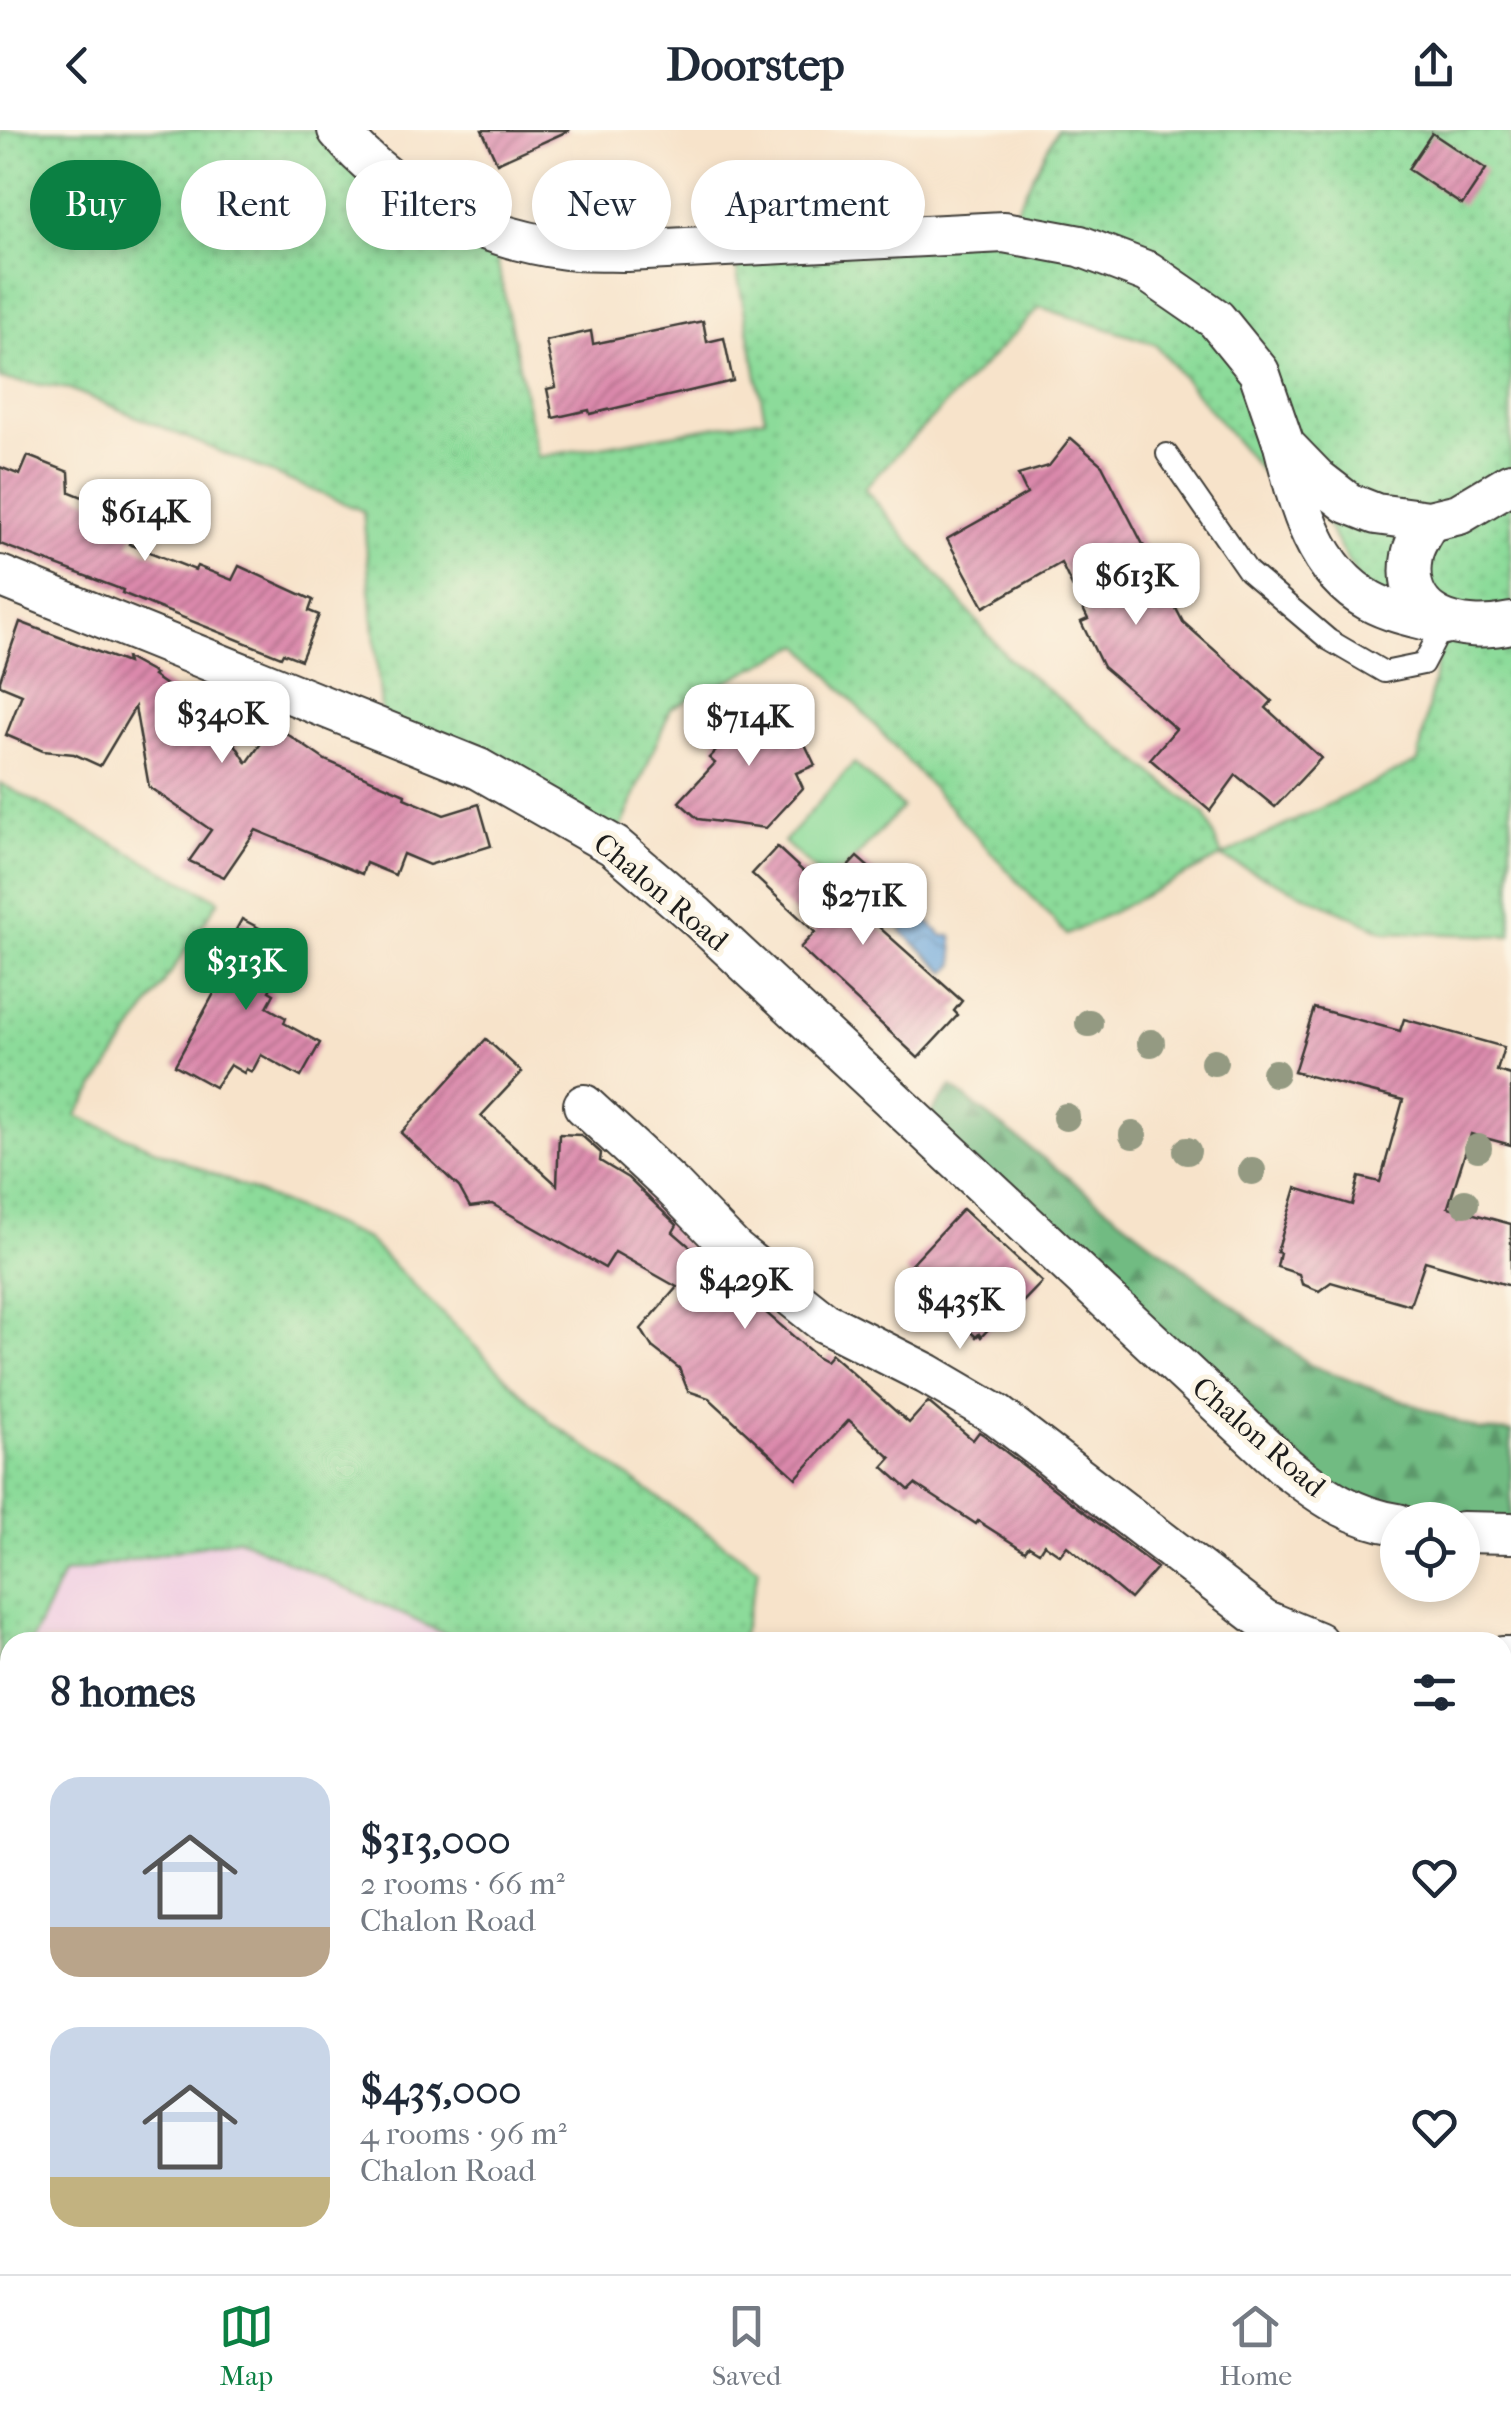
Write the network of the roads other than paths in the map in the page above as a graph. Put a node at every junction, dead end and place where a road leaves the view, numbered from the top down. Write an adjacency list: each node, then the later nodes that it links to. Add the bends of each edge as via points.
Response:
1 (338, 130): 2 (street, via 356,152 425,202 491,231 566,249 1004,232 1080,246 1148,272 1216,319 1259,372)
2 (1284, 446): 5 (street, via 1348,503); 8 (street, via 1320,552 1343,580 1370,601)
3 (1167, 454): 8 (lane, via 1248,571 1330,640 1384,672 1424,664)
4 (1511, 483): 5 (street, via 1459,514)
5 (1429, 521): 8 (street, via 1415,546 1410,578 1418,599)
6 (0, 576): 10 (street, Chalon Road, via 479,769 614,846 1287,1468 1325,1498)
7 (1511, 623): 8 (street)
8 (1444, 624)
9 (584, 1105): 13 (street, via 736,1251 824,1322 997,1415 1264,1620)
10 (1380, 1521)
11 (1480, 1532): 12 (street)
12 (1511, 1533)
13 (1293, 1632)

